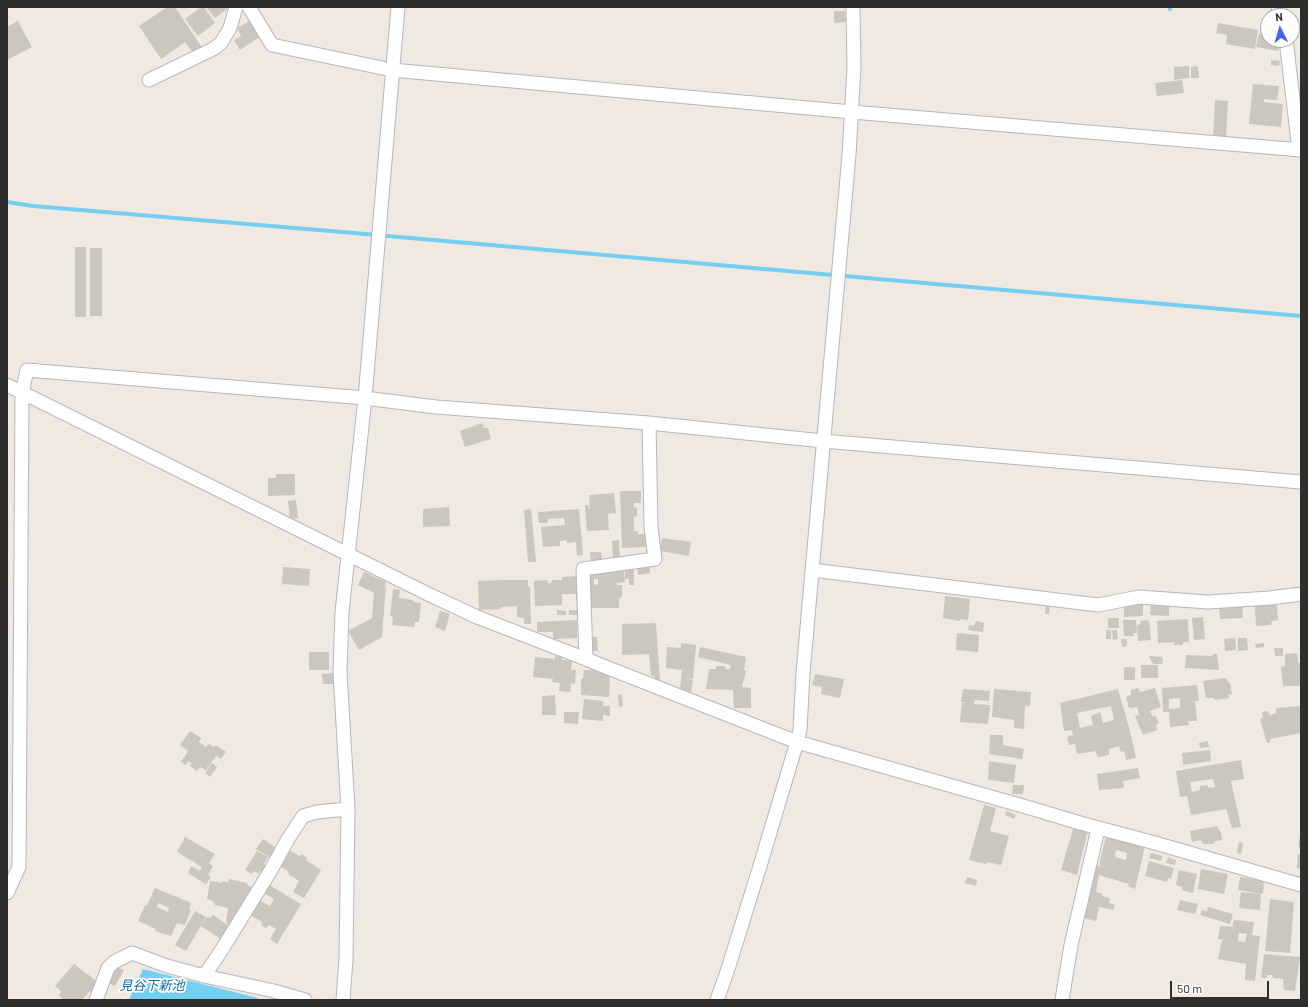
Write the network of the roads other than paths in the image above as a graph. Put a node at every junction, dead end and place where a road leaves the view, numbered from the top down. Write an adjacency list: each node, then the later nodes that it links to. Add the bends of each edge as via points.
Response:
1 (236, 7): 7 (street, via 230,28 221,43)
2 (249, 7): 6 (street, via 272,45)
3 (398, 7): 6 (street)
4 (853, 7): 8 (street)
5 (1287, 48): 9 (street)
6 (392, 70): 8 (street); 12 (street)
7 (149, 80)
8 (852, 112): 9 (street); 14 (street)
9 (1300, 150)
10 (7, 385): 11 (street)
11 (22, 393): 12 (street, via 27,370); 16 (street); 24 (street, via 19,867)
12 (365, 398): 13 (street, via 436,407); 16 (street)
13 (649, 423): 14 (street); 19 (street, via 651,527 655,559 583,569)
14 (823, 441): 15 (street); 17 (street)
15 (1301, 482)
16 (349, 554): 19 (street, via 477,617); 21 (street, via 342,612 340,672)
17 (812, 570): 18 (street, via 1098,605 1139,597 1208,602); 20 (street)
18 (1301, 594)
19 (586, 659): 20 (street)
20 (797, 742): 22 (street); 29 (street)
21 (348, 809): 25 (street, via 303,816); 28 (street)
22 (1098, 829): 23 (street); 30 (street, via 1070,945)
23 (1301, 885)
24 (7, 893)
25 (204, 976): 26 (street, via 167,966 132,952 108,968); 27 (street)
26 (96, 1000)
27 (305, 1000)
28 (343, 1000)
29 (717, 1000)
30 (1062, 1000)

